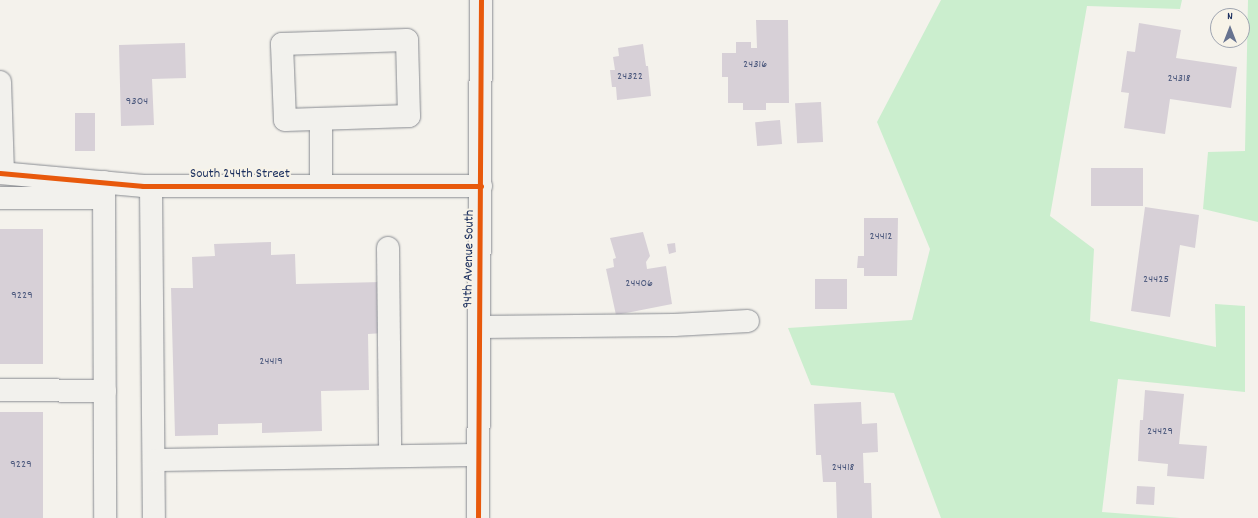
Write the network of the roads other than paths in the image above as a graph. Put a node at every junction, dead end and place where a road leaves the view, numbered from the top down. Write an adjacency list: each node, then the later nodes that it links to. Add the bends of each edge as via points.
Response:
1 (481, 0): 7 (street, 94th Avenue South)
2 (0, 82): 4 (street)
3 (321, 119): 3 (street, via 285,120 282,44 407,40 409,116); 6 (street)
4 (2, 173): 8 (street, South 244th Street)
5 (151, 186): 6 (street, South 244th Street); 8 (street, South 244th Street); 17 (street)
6 (321, 186): 7 (street, South 244th Street)
7 (482, 186): 12 (street, 94th Avenue South)
8 (104, 190): 9 (street); 14 (street)
9 (0, 198)
10 (388, 248): 16 (street)
11 (748, 321): 12 (street, via 674,325)
12 (480, 327): 15 (street, 94th Avenue South)
13 (0, 390): 14 (street)
14 (105, 391): 18 (street)
15 (478, 455): 16 (street); 20 (street, 94th Avenue South)
16 (390, 456): 17 (street)
17 (154, 460): 19 (street)
18 (105, 518)
19 (154, 518)
20 (478, 518)

